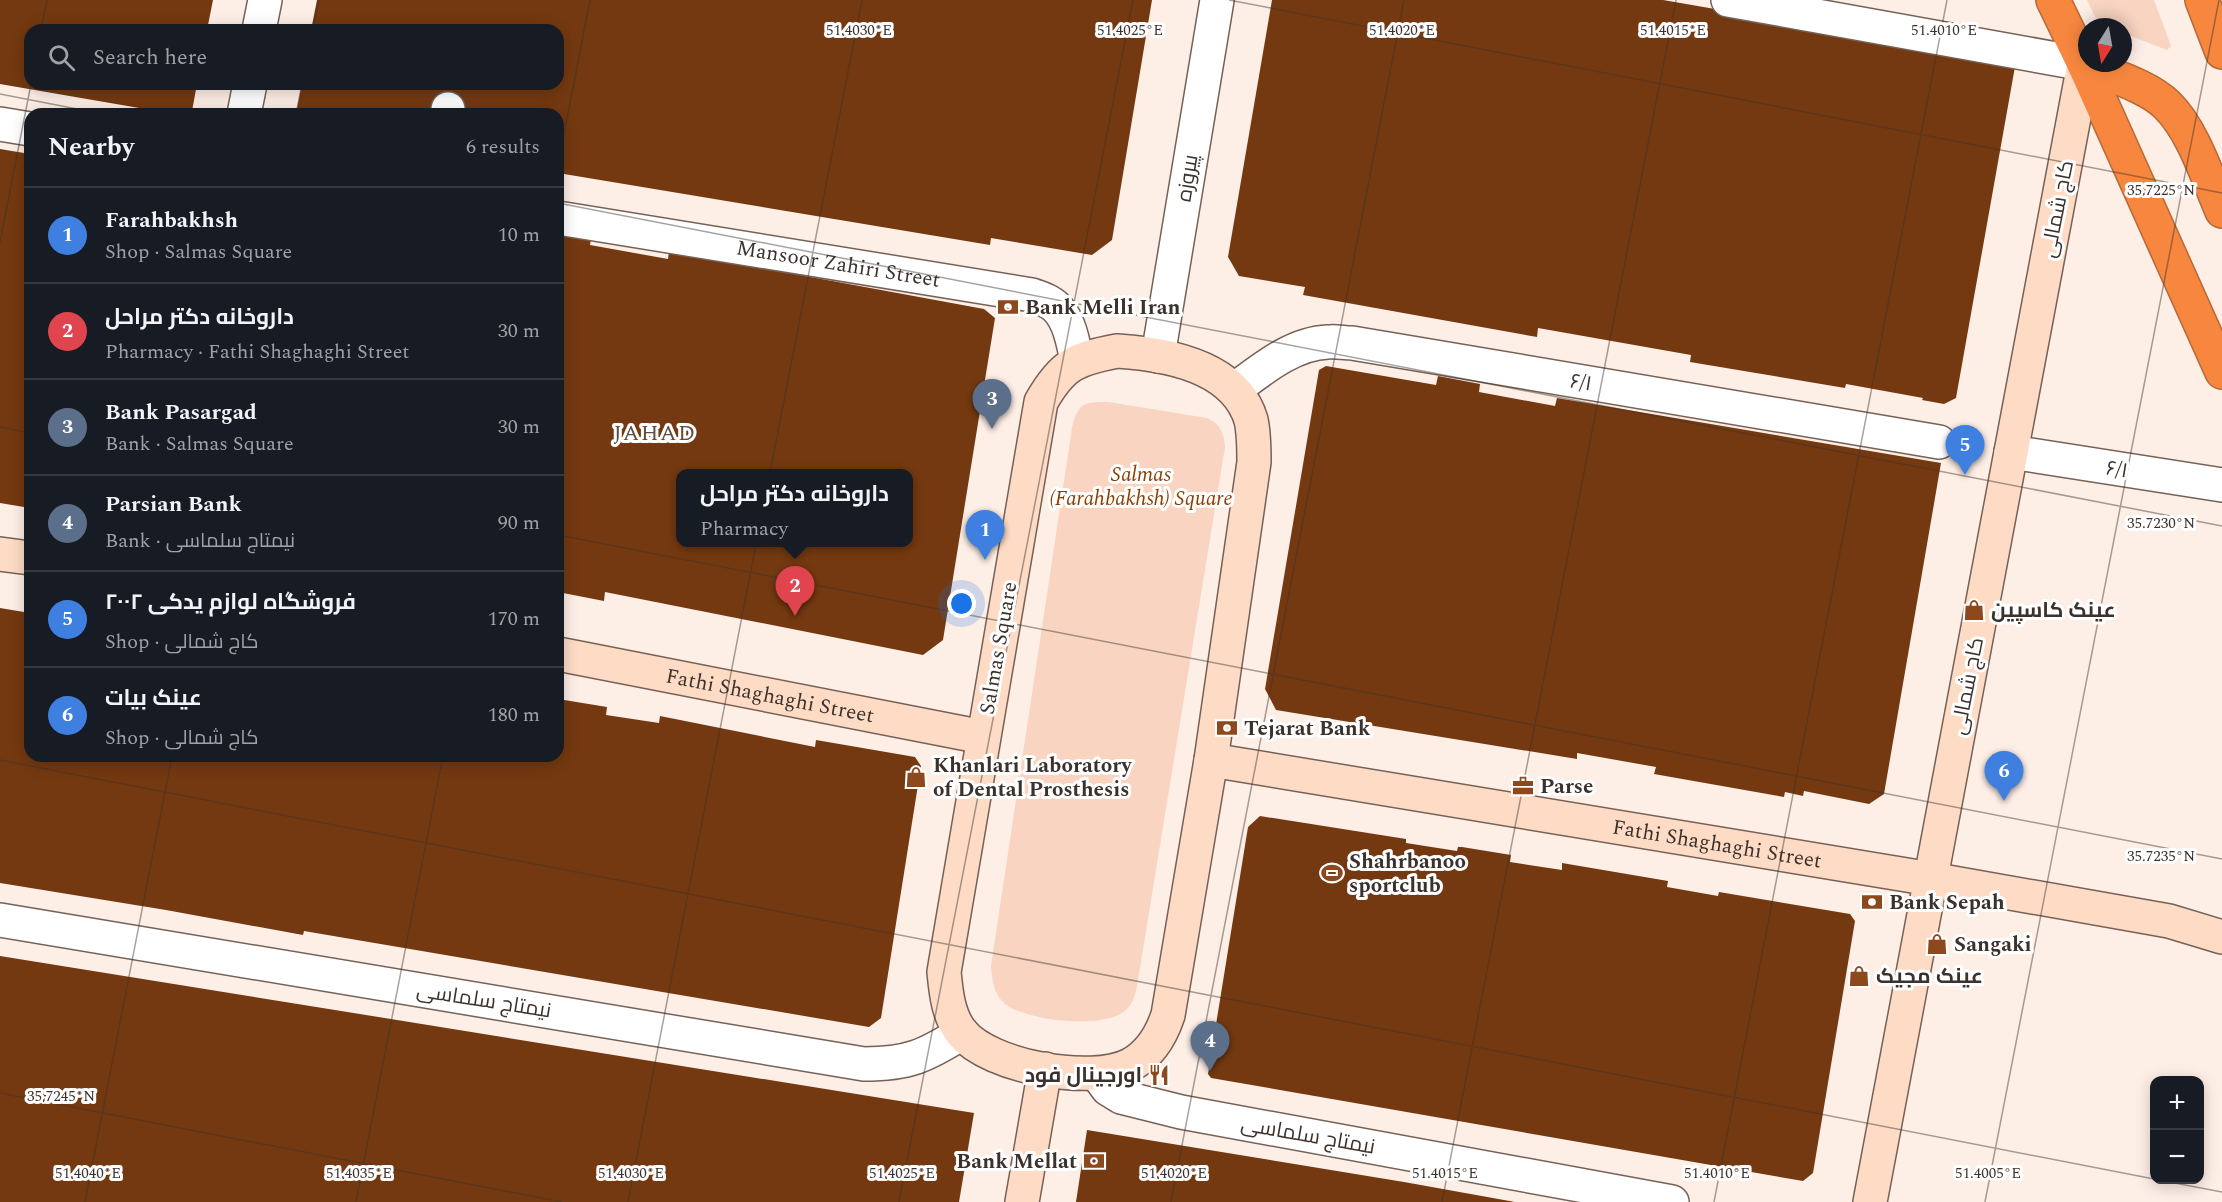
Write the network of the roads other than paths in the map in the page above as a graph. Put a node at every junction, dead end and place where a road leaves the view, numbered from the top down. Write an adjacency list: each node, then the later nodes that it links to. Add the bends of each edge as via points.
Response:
1 (265, 0): 6 (street)
2 (1217, 0): 19 (street, پیروزه)
3 (1728, 0): 9 (street)
4 (2053, 0): 7 (highway)
5 (2202, 0): 8 (highway)
6 (261, 24)
7 (2078, 52)
8 (2222, 52)
9 (2078, 63)
10 (2082, 72): 24 (main road, کاج شمالی)
11 (2088, 72): 21 (highway)
12 (2102, 72): 17 (highway, via 2166,104 2183,125)
13 (249, 90): 14 (street)
14 (245, 108)
15 (0, 124): 16 (street)
16 (24, 128)
17 (2222, 211)
18 (564, 219): 20 (street, Mansoor Zahiri Street, via 1032,295 1056,307 1066,322)
19 (1158, 356): 20 (main road, Salmas Square, via 1117,351); 22 (main road, Salmas Square, via 1203,370)
20 (1077, 361): 29 (main road, Salmas Square, via 1062,371 1041,402)
21 (2222, 372)
22 (1234, 390): 23 (street, ۶/۱, via 1287,354 1328,342); 30 (main road, Salmas Square, via 1251,420 1254,462)
23 (1939, 442)
24 (2011, 452): 25 (street, ۶/۱); 31 (main road, کاج شمالی)
25 (2222, 485)
26 (0, 554): 27 (main road)
27 (24, 557)
28 (564, 655): 29 (main road, Fathi Shaghaghi Street)
29 (983, 737): 34 (main road, Salmas Square, via 944,972 950,1008)
30 (1210, 760): 31 (main road, Fathi Shaghaghi Street); 36 (main road, Salmas Square, via 1163,1030 1150,1049 1131,1064)
31 (1931, 879): 33 (main road, Fathi Shaghaghi Street, via 2169,921); 39 (main road, کاج شمالی)
32 (0, 920): 34 (street, نیمتاج سلماسی, via 864,1064 919,1058)
33 (2222, 937)
34 (962, 1033): 35 (main road, Salmas Square, via 992,1054)
35 (1045, 1069): 36 (main road, Salmas Square); 37 (main road)
36 (1097, 1074): 38 (street, نیمتاج سلماسی, via 1107,1089 1130,1101)
37 (1022, 1202)
38 (1672, 1202)
39 (1870, 1202)

